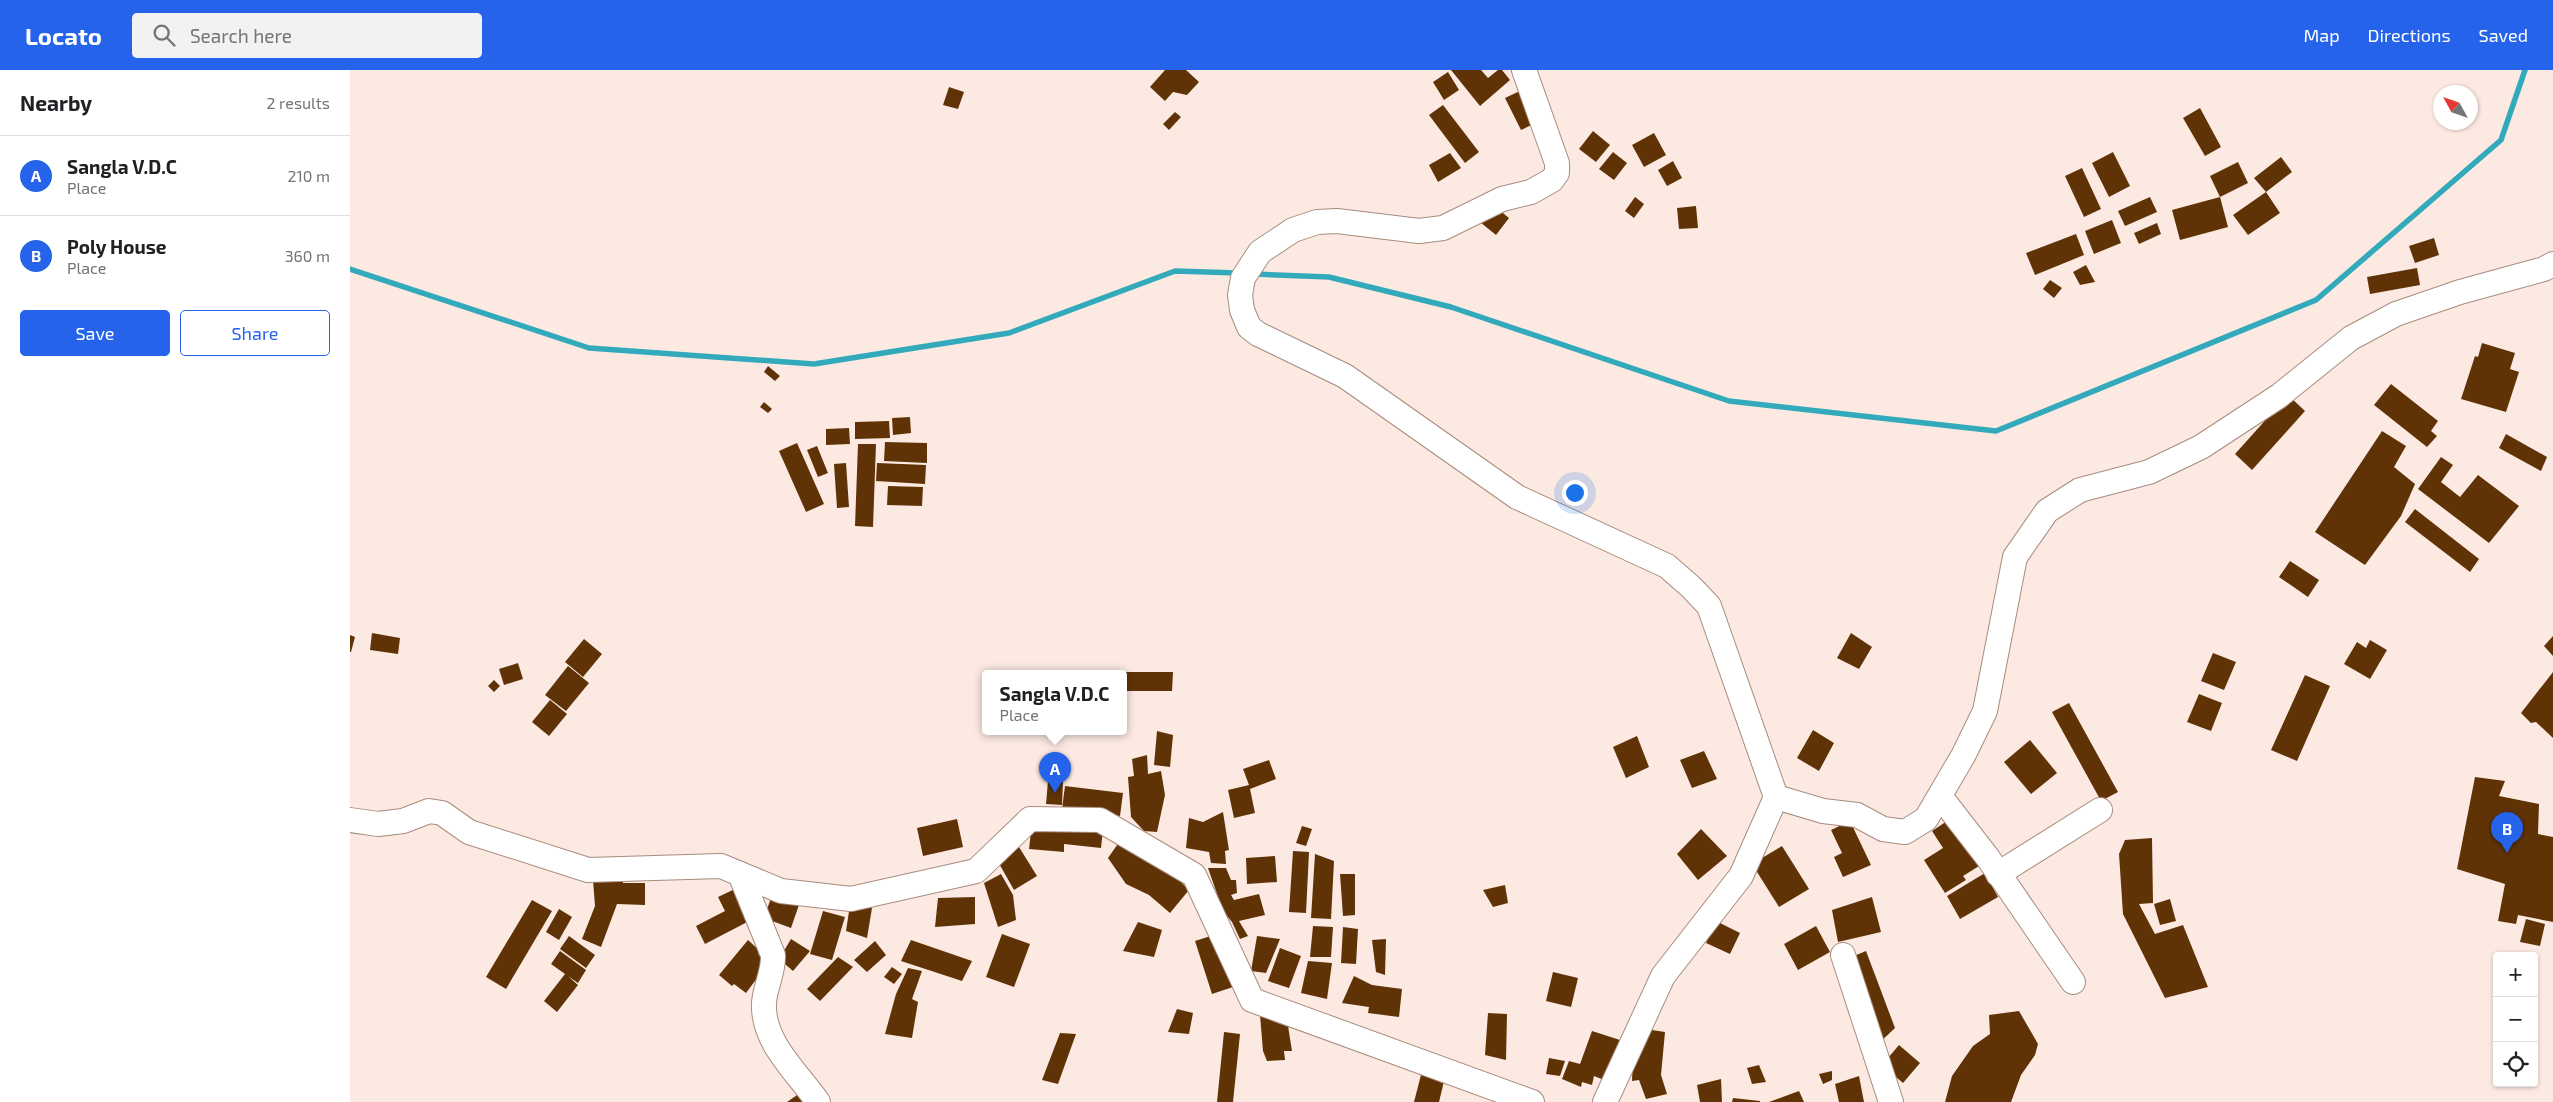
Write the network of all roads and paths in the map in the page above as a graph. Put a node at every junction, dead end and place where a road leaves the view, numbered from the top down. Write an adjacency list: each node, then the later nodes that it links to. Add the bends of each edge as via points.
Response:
1 (1524, 70): 4 (street, via 1557,163 1557,173 1552,180 1531,192 1502,199 1443,228 1419,231 1337,221 1317,222 1293,230 1260,252 1250,264 1240,295 1242,310 1249,327 1258,334 1345,376 1517,497 1649,556 1667,566 1691,587 1709,606)
2 (2553, 264): 3 (street, via 2396,314 2351,338 2279,396 2200,447 2150,472 2080,490 2047,511 2014,557 1985,711)
3 (1940, 796): 4 (street, via 1926,819 1906,832 1883,829 1857,815 1823,811); 8 (street)
4 (1776, 797): 13 (street, via 1741,876 1663,976)
5 (2100, 810): 8 (street)
6 (350, 820): 7 (street, via 378,824 403,821 429,811 442,814 469,832 588,870 721,866)
7 (740, 874): 11 (street, via 773,954 764,1001 764,1018 769,1033); 12 (street, via 781,891 851,899 976,872 1030,819 1100,820 1194,875 1252,1000)
8 (1998, 874): 10 (street)
9 (1843, 955): 14 (street)
10 (2073, 982)
11 (818, 1102)
12 (1532, 1102)
13 (1605, 1102)
14 (1890, 1102)

